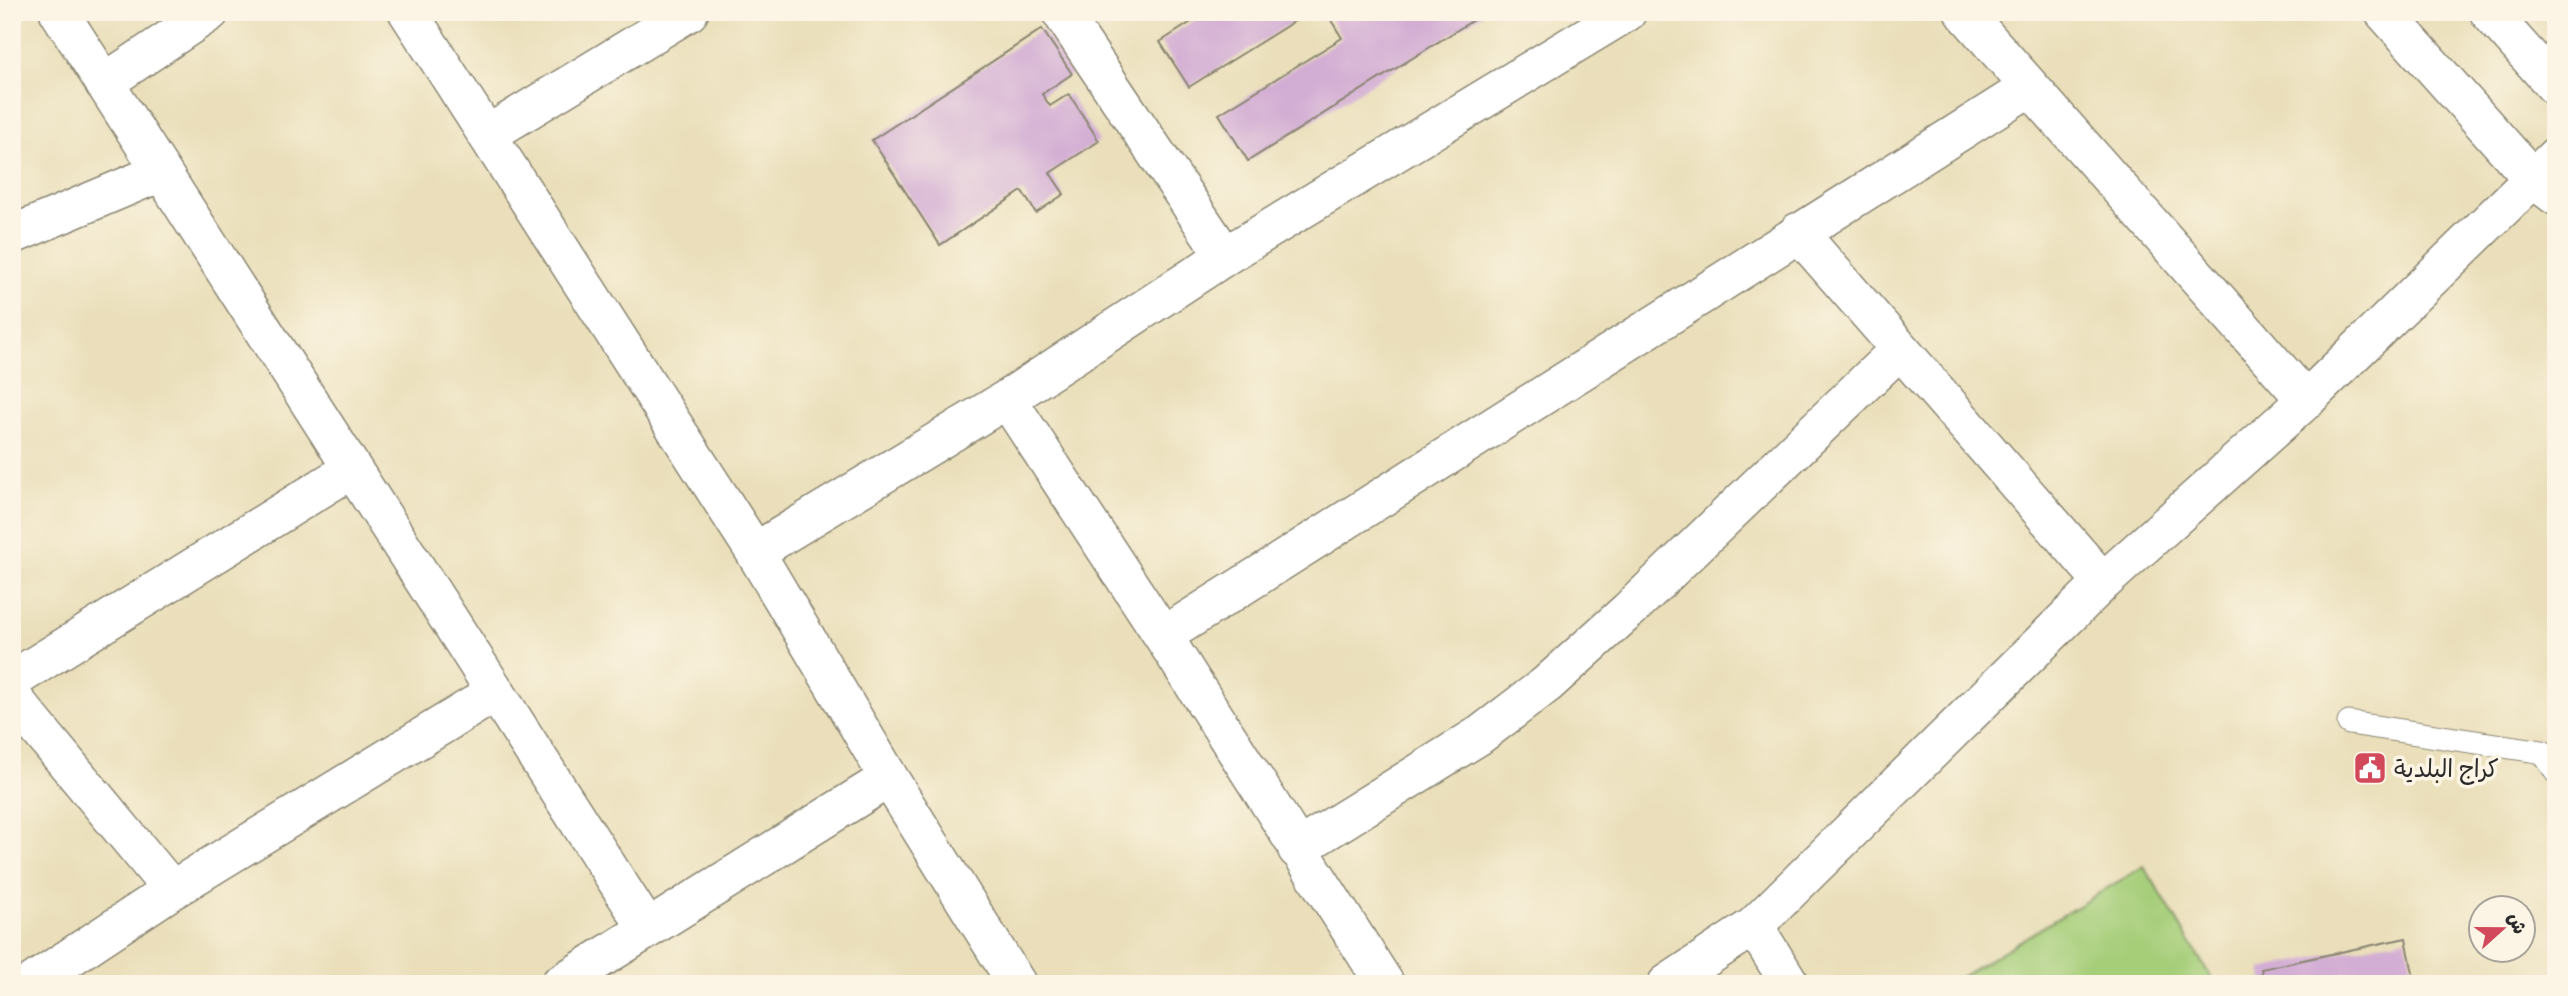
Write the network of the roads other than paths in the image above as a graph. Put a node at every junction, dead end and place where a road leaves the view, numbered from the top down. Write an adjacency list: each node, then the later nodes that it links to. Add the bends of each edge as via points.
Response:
1 (59, 12): 10 (street)
2 (210, 12): 10 (street)
3 (408, 12): 13 (street)
4 (689, 12): 13 (street)
5 (1061, 12): 18 (street)
6 (1627, 12): 18 (street)
7 (1964, 12): 11 (street)
8 (2384, 12): 15 (street)
9 (2490, 12): 12 (street)
10 (104, 83): 14 (street)
11 (2030, 87): 16 (street); 21 (street)
12 (2556, 87)
13 (487, 135): 23 (street)
14 (161, 172): 17 (street); 22 (street)
15 (2548, 177): 21 (street)
16 (1798, 232): 19 (street); 25 (street)
17 (12, 235)
18 (1225, 256): 20 (street)
19 (1900, 349): 24 (street); 32 (street, via 1547,684 1480,735)
20 (1007, 399): 23 (street); 25 (street)
21 (2306, 400): 24 (street)
22 (352, 469): 26 (street); 27 (street)
23 (755, 552): 31 (street)
24 (2103, 582): 34 (street)
25 (1163, 636): 32 (street)
26 (12, 680)
27 (496, 692): 33 (street); 35 (street)
28 (12, 697): 33 (street)
29 (2349, 723): 30 (lane, via 2543,752)
30 (2556, 772)
31 (889, 778): 35 (street); 38 (street)
32 (1297, 849): 39 (street)
33 (172, 890): 36 (street)
34 (1754, 926): 40 (street); 41 (street)
35 (648, 928): 37 (street)
36 (30, 984)
37 (560, 984)
38 (1017, 984)
39 (1385, 984)
40 (1667, 984)
41 (1790, 984)

